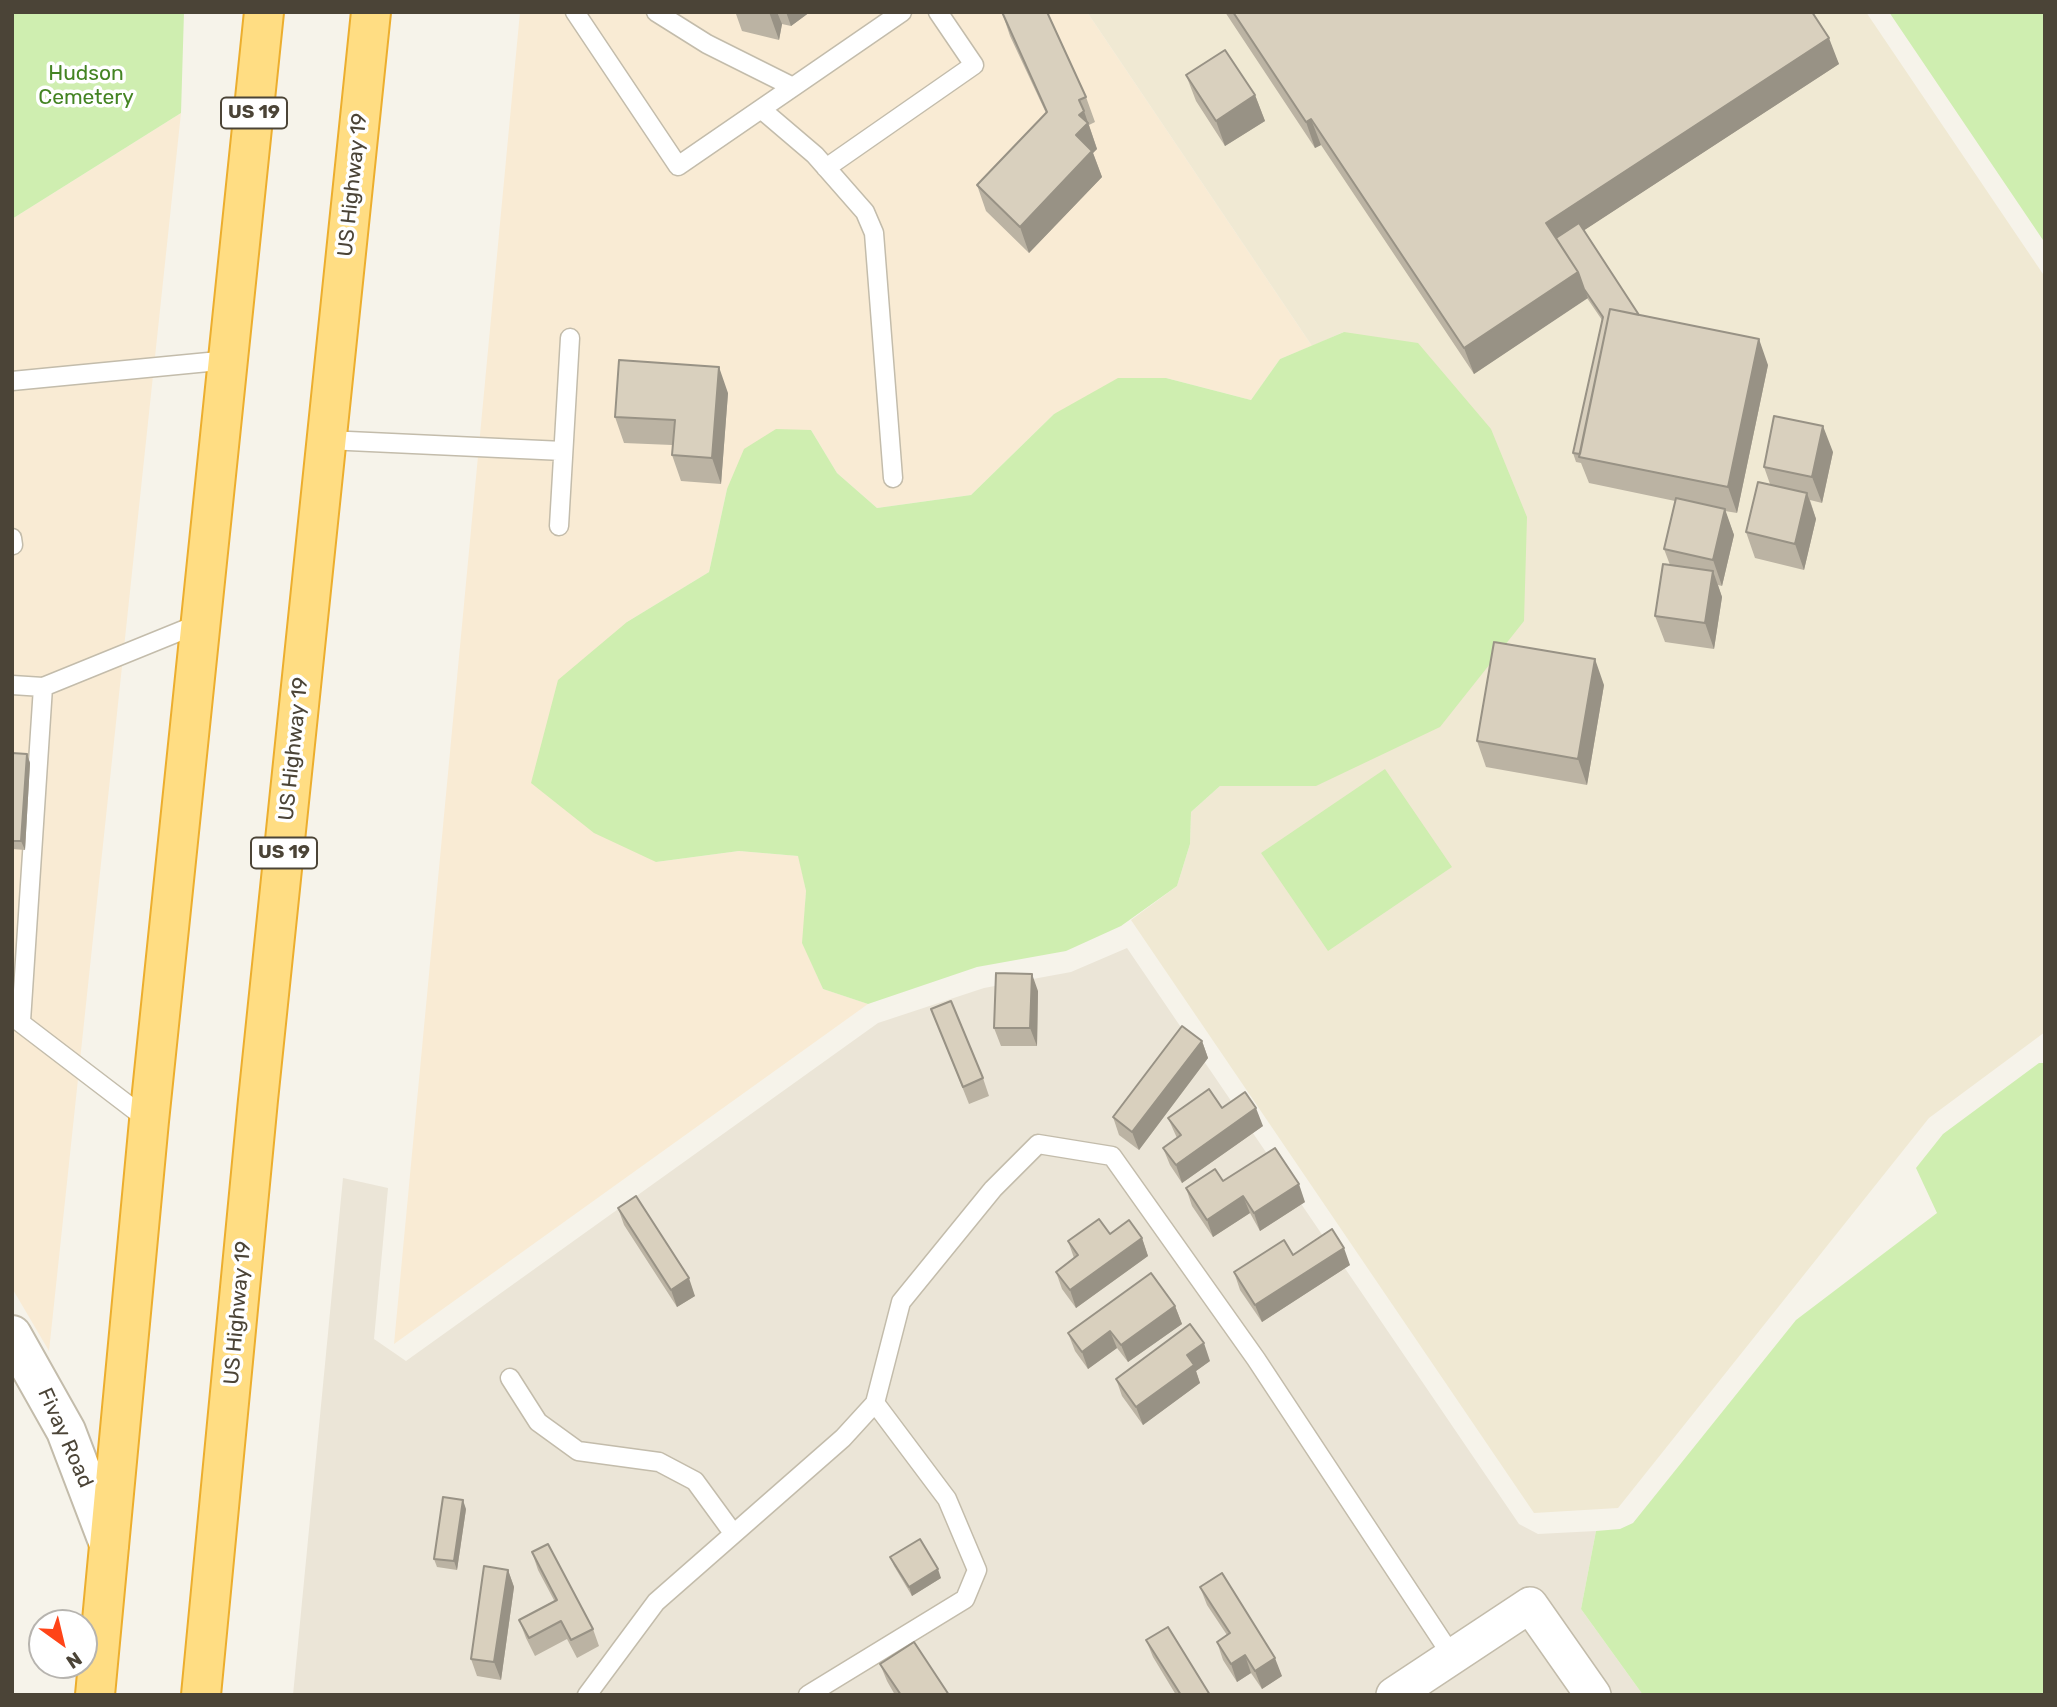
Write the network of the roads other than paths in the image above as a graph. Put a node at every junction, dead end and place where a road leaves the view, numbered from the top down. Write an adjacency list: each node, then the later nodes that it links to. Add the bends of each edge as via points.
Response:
1 (264, 12): 11 (highway, US 19)
2 (371, 12): 13 (highway, US Highway 19 / US 19)
3 (575, 12): 8 (lane, via 678,166)
4 (656, 12): 7 (lane, via 707,44)
5 (902, 12): 7 (lane)
6 (938, 12): 9 (lane, via 974,65)
7 (793, 87): 8 (lane)
8 (761, 109): 9 (lane)
9 (826, 167): 15 (lane, via 865,212 874,233)
10 (570, 338): 14 (lane)
11 (229, 360): 12 (lane); 19 (highway, US 19)
12 (12, 381)
13 (327, 440): 14 (lane); 32 (highway, US Highway 19 / US 19)
14 (563, 451): 16 (lane)
15 (893, 478)
16 (559, 526)
17 (12, 538): 18 (lane)
18 (13, 545)
19 (202, 622): 21 (lane); 24 (highway, US 19)
20 (12, 685): 21 (lane)
21 (43, 687): 22 (lane)
22 (19, 981): 23 (lane)
23 (17, 1019): 24 (lane)
24 (149, 1121): 29 (highway, US 19)
25 (12, 1335): 29 (street, Fivay Road, via 66,1431)
26 (510, 1378): 28 (lane, via 538,1422 578,1451 659,1462 695,1481)
27 (875, 1403): 28 (lane, via 843,1438); 30 (lane, via 901,1302 993,1189 1038,1144 1112,1156 1256,1359); 34 (lane, via 947,1499 977,1570 965,1600)
28 (733, 1534): 33 (lane, via 656,1602)
29 (109, 1544): 31 (highway, US 19)
30 (1452, 1656): 35 (street); 36 (street, via 1530,1605)
31 (95, 1695)
32 (201, 1695)
33 (587, 1695)
34 (808, 1695)
35 (1394, 1695)
36 (1593, 1695)

